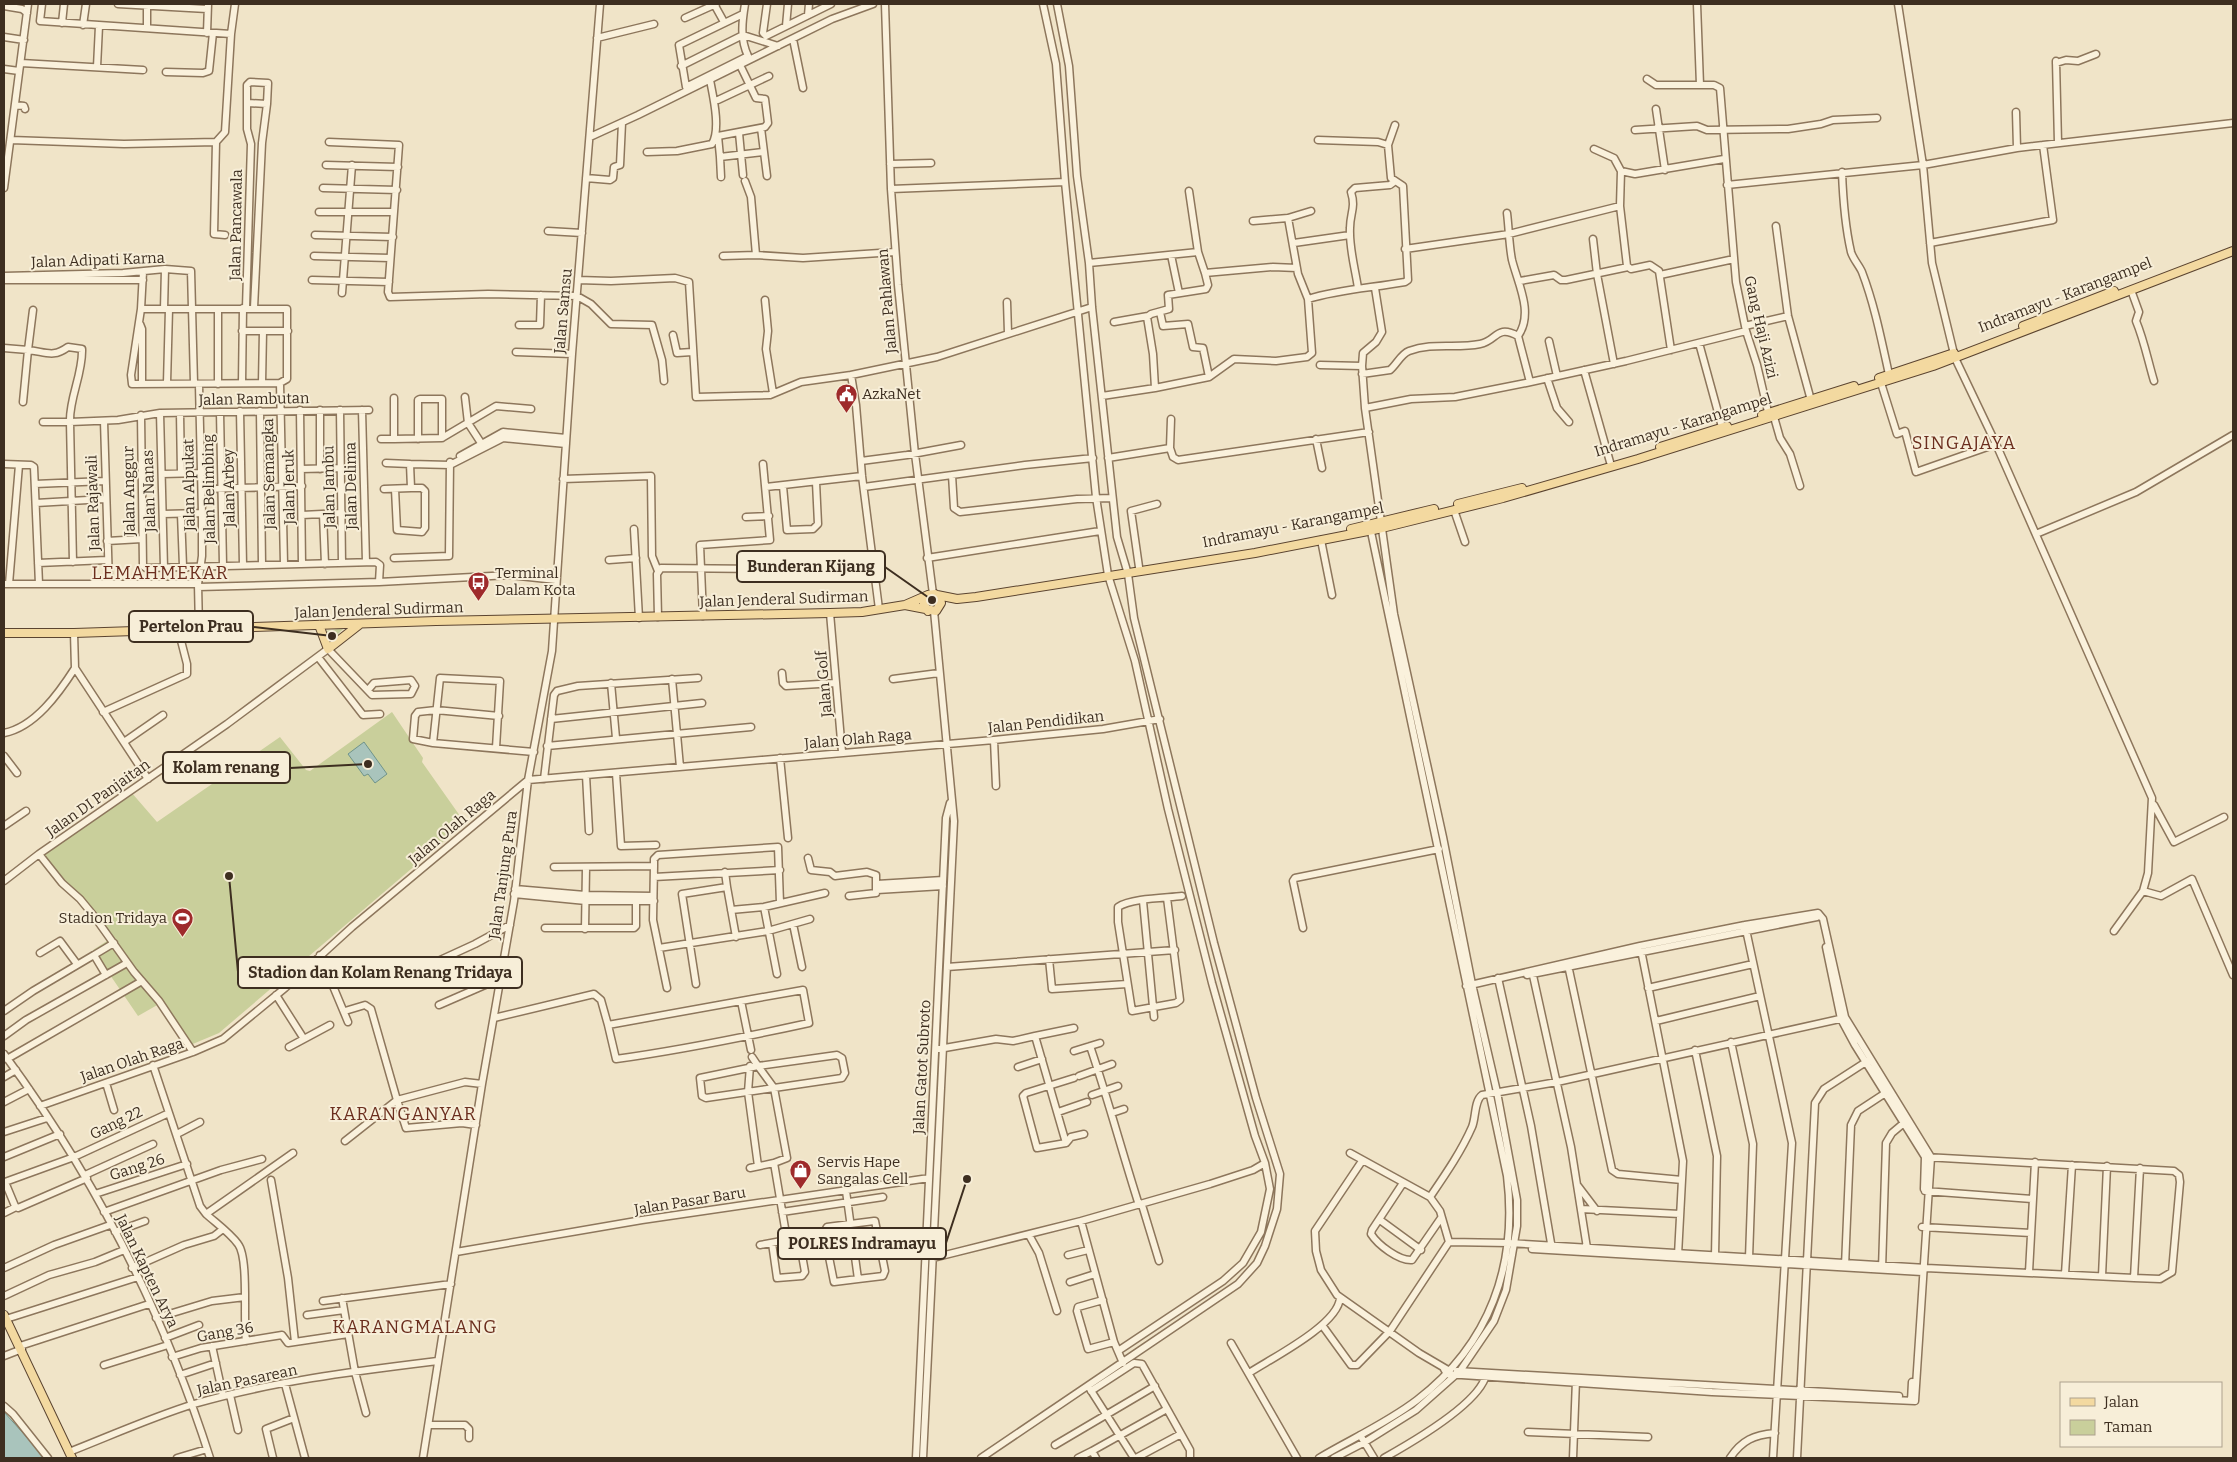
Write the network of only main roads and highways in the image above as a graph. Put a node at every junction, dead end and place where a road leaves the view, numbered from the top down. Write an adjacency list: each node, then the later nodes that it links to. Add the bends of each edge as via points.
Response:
1 (2233, 246): 3 (main road, Indramayu - Karangampel)
2 (2233, 252): 3 (main road, Indramayu - Karangampel)
3 (2196, 263): 4 (main road, Indramayu - Karangampel)
4 (1889, 378): 5 (main road, Indramayu - Karangampel); 5 (main road, Indramayu - Karangampel)
5 (1811, 402): 6 (main road, Indramayu - Karangampel)
6 (1770, 416): 7 (main road, Indramayu - Karangampel); 7 (main road, Indramayu - Karangampel, via 1722,427)
7 (1708, 434): 8 (main road, Indramayu - Karangampel)
8 (1612, 464): 9 (main road, Indramayu - Karangampel); 9 (main road, via 1504,498)
9 (1377, 527): 10 (main road, Indramayu - Karangampel, via 1321,540); 10 (main road, Indramayu - Karangampel)
10 (1126, 572): 12 (main road, Indramayu - Karangampel)
11 (932, 595): 12 (main road); 13 (main road); 14 (main road, via 941,603); 14 (main road, via 923,603)
12 (957, 599): 14 (main road)
13 (905, 605): 14 (main road); 15 (main road, Jalan Jenderal Sudirman, via 830,613)
14 (933, 610)
15 (360, 623): 16 (main road, Jalan Jenderal Sudirman); 16 (main road, via 328,649)
16 (319, 626): 17 (main road, Jalan Jenderal Sudirman)
17 (4, 633)
18 (5, 1317): 19 (main road)
19 (70, 1455)

